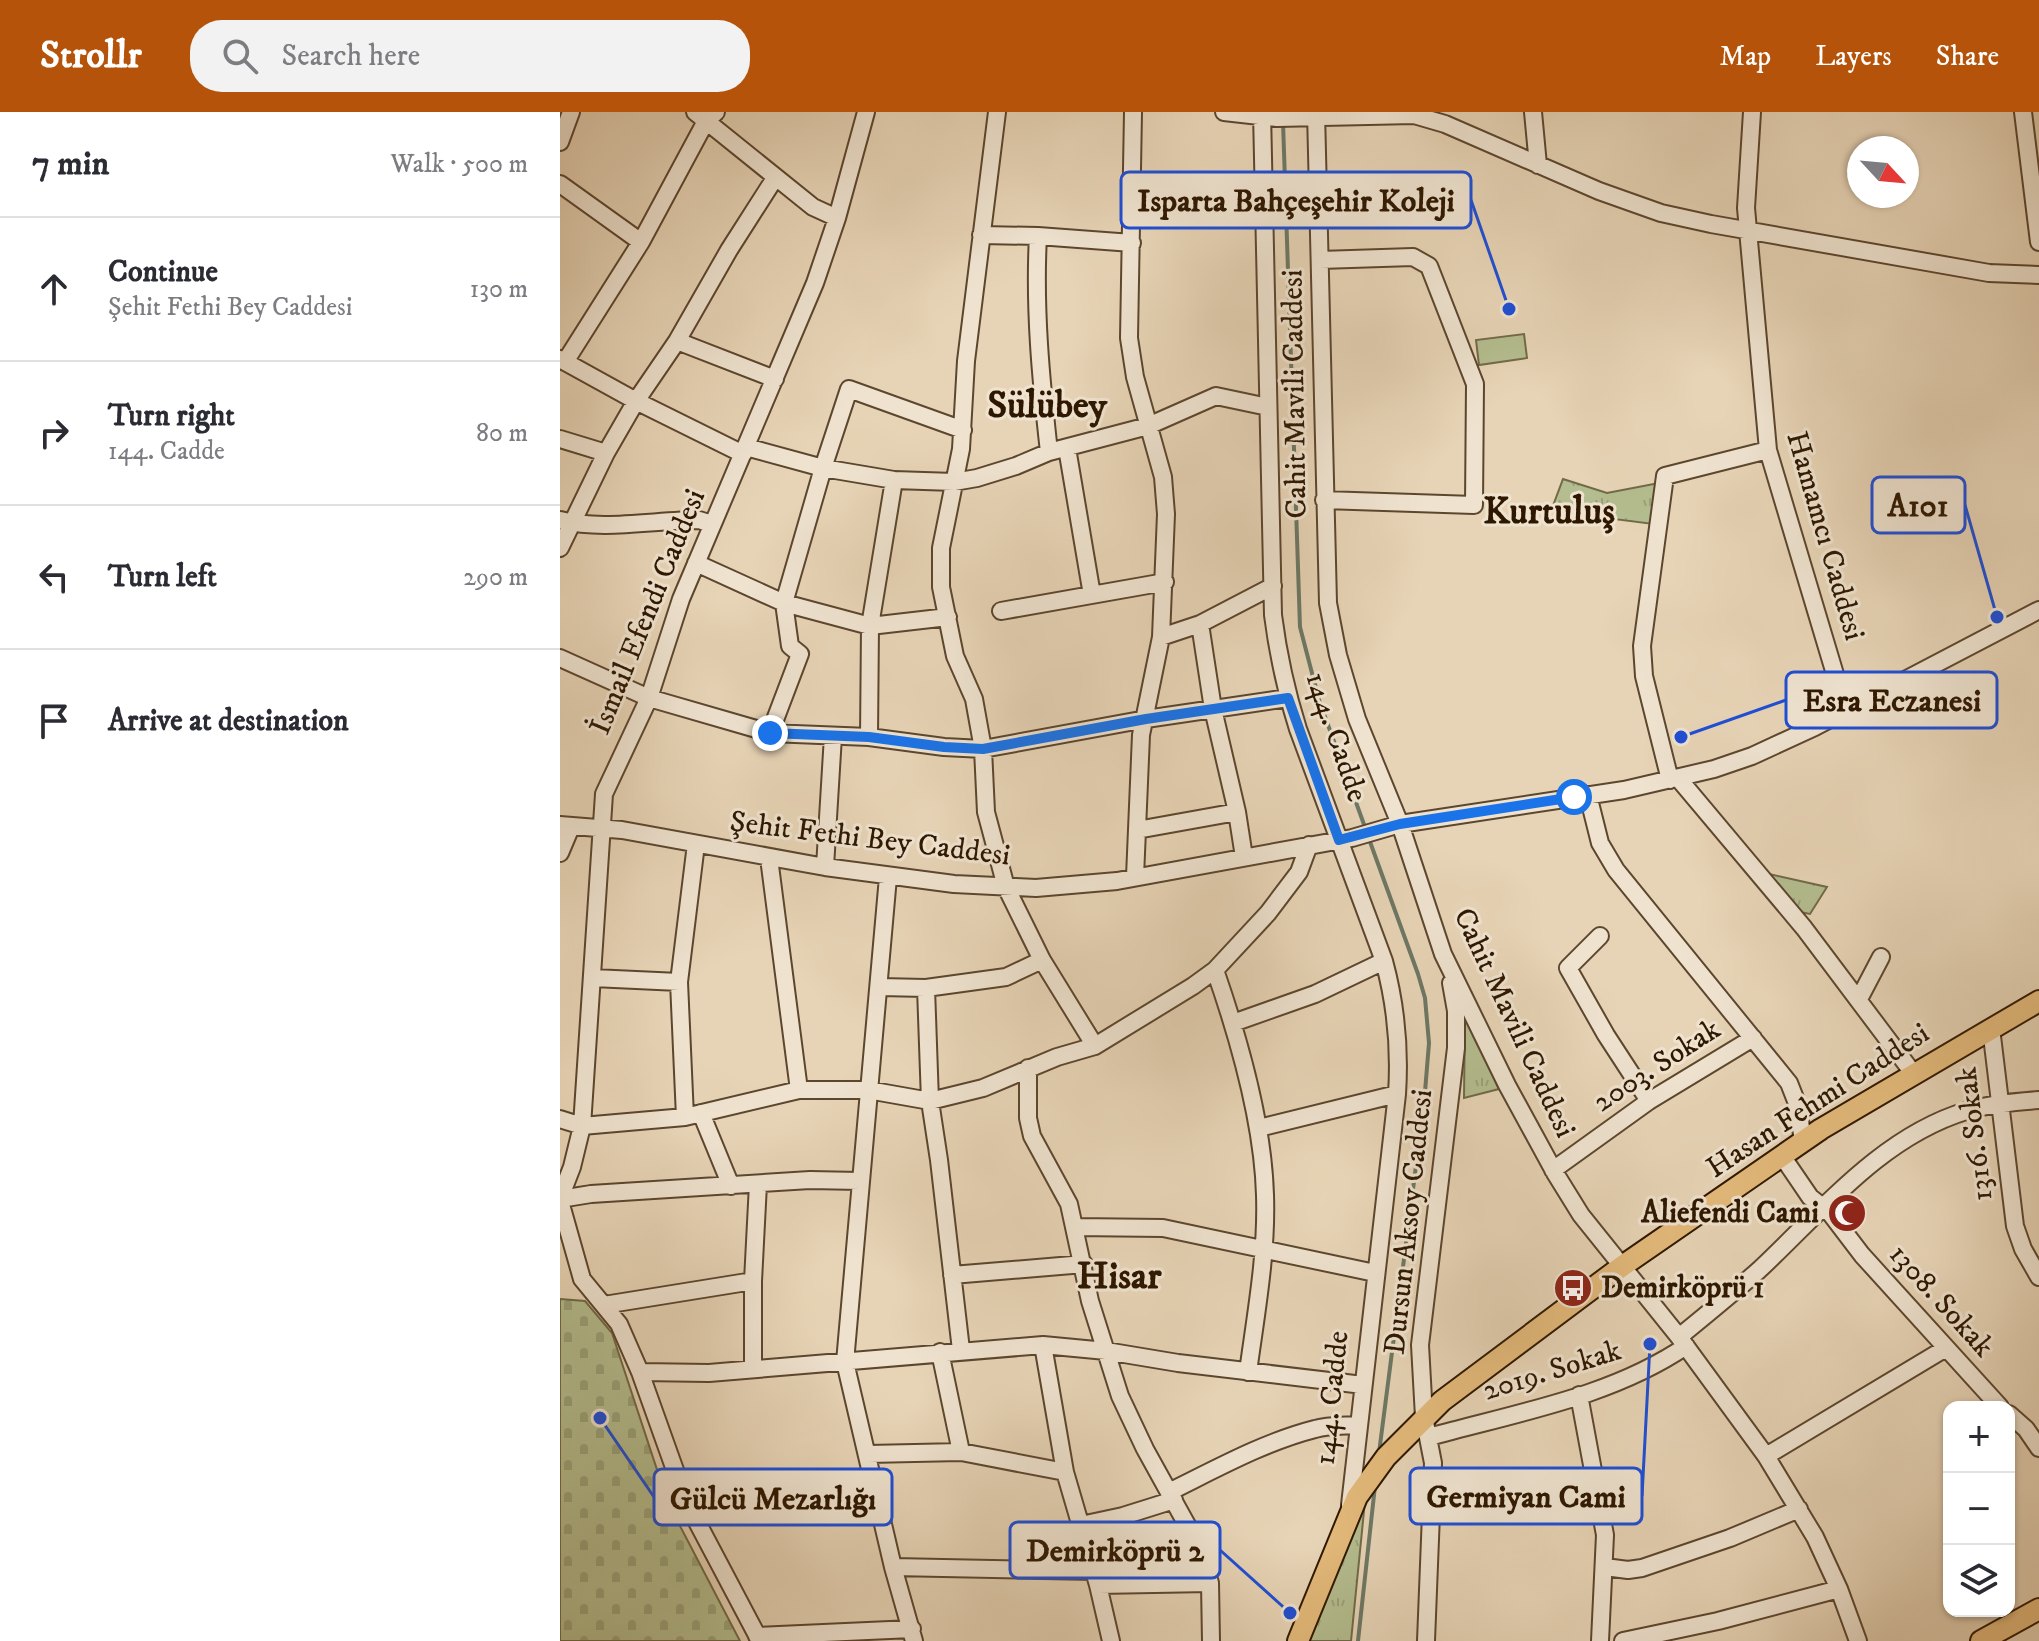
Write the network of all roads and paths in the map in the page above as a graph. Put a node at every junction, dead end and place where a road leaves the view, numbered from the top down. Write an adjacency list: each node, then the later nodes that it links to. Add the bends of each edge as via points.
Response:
1 (571, 112): 13 (street)
2 (866, 112): 17 (street, İsmail Efendi Caddesi)
3 (997, 112): 19 (street)
4 (1133, 112): 23 (street)
5 (1224, 112): 10 (street)
6 (1533, 112): 14 (street)
7 (1752, 112): 18 (street, Hamamcı Caddesi)
8 (2023, 112): 22 (street)
9 (706, 115): 15 (street); 21 (street)
10 (1267, 116): 11 (street); 30 (street, 144. Cadde)
11 (1312, 116): 12 (street); 24 (street, Cahit Mavili Caddesi)
12 (1444, 118): 14 (street)
13 (560, 142)
14 (1538, 165): 18 (street, via 1629,202)
15 (775, 178): 17 (street); 26 (street)
16 (560, 184): 21 (street)
17 (837, 218): 28 (street, İsmail Efendi Caddesi)
18 (1747, 230): 25 (street, via 1989,273); 36 (street, Hamamcı Caddesi)
19 (981, 235): 20 (street); 32 (street)
20 (1038, 236): 23 (street); 37 (street, via 1035,283)
21 (641, 242): 27 (street)
22 (2039, 242)
23 (1132, 243): 31 (street, via 1129,338)
24 (1320, 260): 42 (street, Cahit Mavili Caddesi); 42 (street, via 1413,257 1431,269 1475,384 1474,505)
25 (2039, 275)
26 (677, 341): 28 (street); 29 (street)
27 (562, 360): 29 (street)
28 (775, 379): 35 (street, İsmail Efendi Caddesi)
29 (636, 401): 35 (street); 38 (street)
30 (1268, 407): 31 (street, via 1216,396); 48 (street, 144. Cadde)
31 (1148, 426): 34 (street); 47 (street, via 1163,477)
32 (963, 430): 39 (street, via 849,389); 41 (street)
33 (560, 439): 38 (street)
34 (1067, 448): 37 (street); 49 (street)
35 (745, 450): 39 (street); 44 (street, İsmail Efendi Caddesi)
36 (1768, 450): 61 (street, Hamamcı Caddesi); 67 (street, via 1665,476 1642,660)
37 (1049, 452): 41 (street)
38 (606, 453): 43 (street)
39 (823, 468): 40 (street); 50 (street)
40 (894, 480): 41 (street); 55 (street)
41 (954, 482): 53 (street, via 941,548)
42 (1324, 500): 70 (street, Cahit Mavili Caddesi, via 1328,603 1338,655)
43 (566, 521): 44 (street); 45 (street)
44 (712, 524): 46 (street, İsmail Efendi Caddesi)
45 (560, 548)
46 (696, 563): 50 (street); 58 (street, İsmail Efendi Caddesi)
47 (1165, 582): 49 (street); 56 (street)
48 (1273, 586): 54 (street); 59 (street, 144. Cadde, via 1276,639)
49 (1092, 595): 52 (street)
50 (784, 603): 55 (street); 63 (street, via 790,646 800,654)
51 (2039, 610): 61 (street, Şehit Fethi Bey Caddesi)
52 (1001, 611)
53 (948, 617): 55 (street); 66 (street, via 955,656 974,699)
54 (1200, 624): 56 (street); 60 (street)
55 (870, 626): 65 (street)
56 (1161, 637): 62 (street)
57 (560, 658): 58 (street)
58 (649, 698): 63 (street); 72 (street, İsmail Efendi Caddesi, via 607,785)
59 (1288, 698): 60 (street); 74 (street, 144. Cadde)
60 (1213, 709): 62 (street); 69 (street)
61 (1846, 711): 67 (street, Şehit Fethi Bey Caddesi, via 1752,756)
62 (1146, 719): 66 (street); 73 (street)
63 (770, 733): 64 (street)
64 (833, 736): 65 (street); 80 (street)
65 (869, 737): 66 (street)
66 (983, 749): 83 (street, via 986,812)
67 (1674, 779): 68 (street, Şehit Fethi Bey Caddesi); 94 (street)
68 (1588, 795): 70 (street, Şehit Fethi Bey Caddesi); 98 (street, via 1600,843 1616,870)
69 (1237, 812): 73 (street); 78 (street)
70 (1394, 825): 74 (street, Şehit Fethi Bey Caddesi); 85 (street, Cahit Mavili Caddesi)
71 (565, 826): 72 (street, Şehit Fethi Bey Caddesi); 77 (street)
72 (601, 829): 75 (street, Şehit Fethi Bey Caddesi); 90 (street, İsmail Efendi Caddesi)
73 (1137, 830): 82 (street)
74 (1346, 839): 76 (street, Şehit Fethi Bey Caddesi); 88 (street, 144. Cadde)
75 (696, 844): 79 (street, Şehit Fethi Bey Caddesi); 91 (street)
76 (1309, 845): 78 (street, Şehit Fethi Bey Caddesi); 89 (street, via 1284,892)
77 (560, 853)
78 (1244, 857): 82 (street, Şehit Fethi Bey Caddesi)
79 (769, 858): 80 (street, Şehit Fethi Bey Caddesi); 102 (street)
80 (825, 867): 81 (street, Şehit Fethi Bey Caddesi)
81 (888, 877): 83 (street, Şehit Fethi Bey Caddesi); 92 (street)
82 (1135, 877): 83 (street, Şehit Fethi Bey Caddesi)
83 (1006, 887): 87 (street)
84 (1600, 936): 107 (street, via 1568,968)
85 (1443, 954): 115 (street, Cahit Mavili Caddesi); 145 (street, Dursun Aksoy Caddesi, via 1456,1011 1456,1048 1421,1325)
86 (1881, 957): 94 (street)
87 (1042, 960): 93 (street, via 1006,977); 99 (street)
88 (1384, 961): 96 (street, via 1315,994); 104 (street, 144. Cadde, via 1396,1026)
89 (1215, 970): 96 (street); 99 (street)
90 (593, 978): 91 (street); 111 (street, İsmail Efendi Caddesi)
91 (679, 982): 109 (street)
92 (880, 987): 93 (street); 103 (street)
93 (926, 988): 106 (street)
94 (1859, 999): 101 (street)
95 (2039, 1001): 97 (main road, Hasan Fehmi Caddesi)
96 (1233, 1023): 112 (street)
97 (1991, 1028): 101 (main road, Hasan Fehmi Caddesi); 108 (street, 1316. Sokak)
98 (1753, 1038): 107 (street, 2003. Sokak); 113 (street, via 1793,1090)
99 (1095, 1046): 100 (street)
100 (1028, 1068): 106 (street, via 983,1088); 121 (street, via 1032,1136 1069,1204)
101 (1913, 1073): 113 (main road, Hasan Fehmi Caddesi)
102 (799, 1090): 103 (street); 109 (street)
103 (868, 1090): 106 (street); 116 (street)
104 (1397, 1094): 112 (street); 125 (street, 144. Cadde)
105 (2039, 1100): 108 (street, 2019. Sokak)
106 (930, 1101): 126 (street)
107 (1649, 1101): 115 (street, 2003. Sokak)
108 (2000, 1103): 120 (street, 2019. Sokak, via 1923,1130); 127 (street, 1316. Sokak, via 2015,1226)
109 (693, 1115): 111 (street); 118 (street)
110 (560, 1119): 111 (street)
111 (582, 1126): 119 (street, İsmail Efendi Caddesi)
112 (1259, 1128): 122 (street)
113 (1803, 1142): 114 (main road, Hasan Fehmi Caddesi)
114 (1782, 1156): 120 (street, 1308. Sokak); 124 (main road, Hasan Fehmi Caddesi)
115 (1553, 1170): 124 (street, Cahit Mavili Caddesi)
116 (860, 1181): 117 (street); 136 (street)
117 (758, 1184): 118 (street); 128 (street)
118 (731, 1186): 119 (street)
119 (560, 1199): 129 (street, via 582,1279)
120 (1822, 1206): 130 (street, 2019. Sokak); 132 (street, 1308. Sokak)
121 (1075, 1227): 122 (street, via 1163,1228); 123 (street)
122 (1264, 1249): 125 (street); 139 (street)
123 (1084, 1264): 126 (street); 134 (street)
124 (1621, 1267): 130 (street, Cahit Mavili Caddesi); 145 (main road, Hasan Fehmi Caddesi, via 1480,1371)
125 (1375, 1273): 140 (street, 144. Cadde)
126 (952, 1275): 133 (street)
127 (2039, 1277)
128 (753, 1281): 129 (street); 137 (street)
129 (604, 1305): 138 (street, via 619,1324)
130 (1682, 1342): 141 (street, 2019. Sokak, via 1644,1372); 149 (street, Cahit Mavili Caddesi)
131 (1043, 1345): 133 (street); 134 (street); 150 (street)
132 (1946, 1348): 142 (street, 1308. Sokak); 149 (street)
133 (961, 1350): 135 (street)
134 (1106, 1351): 139 (street); 152 (street, via 1120,1396)
135 (940, 1352): 136 (street); 147 (street)
136 (845, 1362): 137 (street); 148 (street)
137 (753, 1369): 138 (street)
138 (640, 1372): 153 (street)
139 (1248, 1372): 140 (street)
140 (1363, 1385): 144 (street, 144. Cadde)
141 (1579, 1395): 145 (street, 2019. Sokak); 158 (street, via 1604,1525)
142 (1995, 1401)
143 (2015, 1419): 146 (street)
144 (1359, 1425): 152 (street, via 1318,1428 1287,1438); 155 (street, 144. Cadde)
145 (1421, 1428): 155 (main road, Hasan Fehmi Caddesi, via 1365,1484); 169 (street, Dursun Aksoy Caddesi, via 1433,1474)
146 (2039, 1448)
147 (961, 1452): 148 (street); 150 (street)
148 (868, 1454): 151 (street)
149 (1766, 1456): 154 (street, Cahit Mavili Caddesi)
150 (1065, 1472): 156 (street)
151 (876, 1491): 153 (street); 157 (street)
152 (1172, 1496): 156 (street, via 1123,1516); 160 (street)
153 (686, 1501): 165 (street)
154 (1799, 1509): 158 (street, via 1642,1568); 161 (street, Cahit Mavili Caddesi)
155 (1350, 1511): 168 (main road, 144. Cadde)
156 (1081, 1525): 159 (street)
157 (893, 1567): 159 (street); 164 (street)
158 (1605, 1567): 170 (street)
159 (1096, 1578): 160 (street); 166 (street)
160 (1210, 1583): 167 (street)
161 (1839, 1589): 171 (street); 172 (street, Cahit Mavili Caddesi)
162 (2039, 1609): 163 (main road)
163 (2017, 1622): 173 (main road); 174 (street)
164 (913, 1635): 165 (street)
165 (758, 1638)
166 (1111, 1641)
167 (1211, 1641)
168 (1298, 1641)
169 (1426, 1641)
170 (1600, 1641)
171 (1623, 1641)
172 (1858, 1641)
173 (1981, 1641)
174 (2009, 1641)

